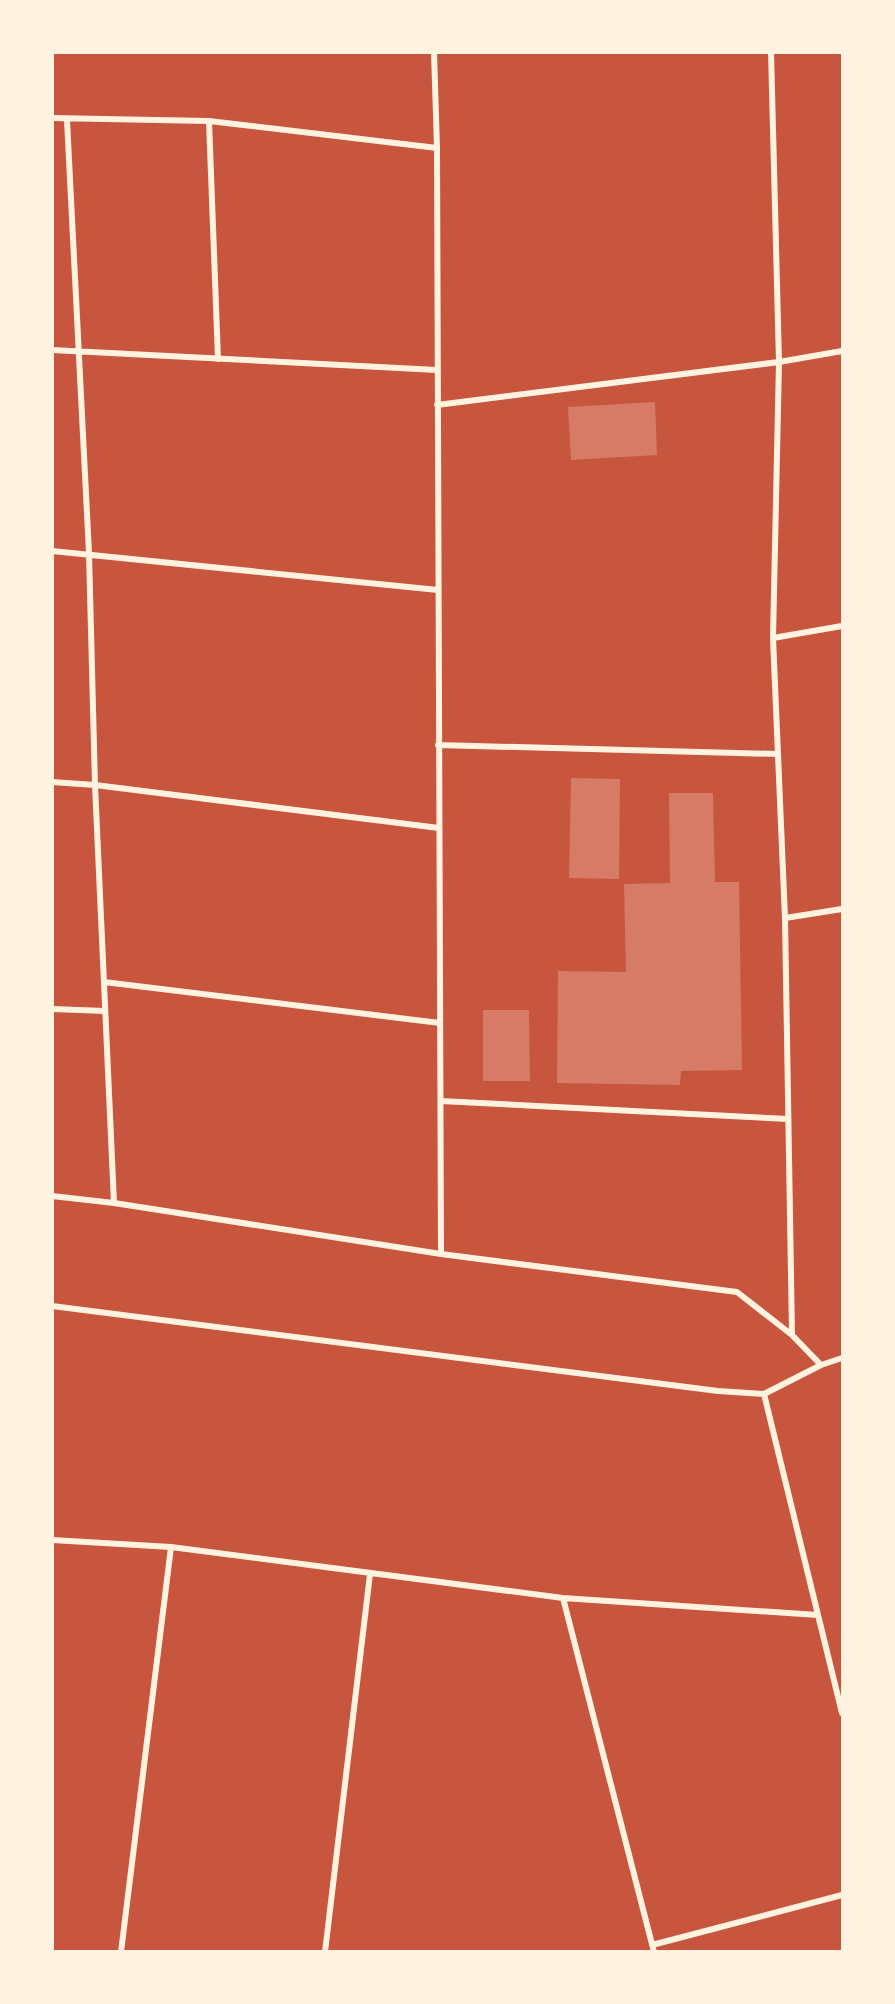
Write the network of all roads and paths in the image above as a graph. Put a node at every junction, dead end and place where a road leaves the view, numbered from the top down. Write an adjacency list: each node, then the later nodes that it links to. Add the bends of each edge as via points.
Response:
1 (434, 52): 6 (street)
2 (771, 52): 11 (street)
3 (52, 118): 4 (street)
4 (68, 120): 5 (street); 8 (street)
5 (209, 122): 6 (street); 10 (street)
6 (437, 148): 12 (street)
7 (52, 350): 8 (street)
8 (78, 351): 10 (street); 15 (street)
9 (843, 351): 11 (street)
10 (218, 359): 12 (street)
11 (779, 362): 13 (street); 18 (street)
12 (437, 370): 13 (street)
13 (437, 405): 16 (street)
14 (52, 551): 15 (street)
15 (89, 554): 16 (street); 22 (street)
16 (438, 590): 19 (street)
17 (843, 626): 18 (street)
18 (773, 638): 20 (street)
19 (438, 745): 20 (street); 23 (street)
20 (778, 754): 25 (street)
21 (52, 782): 22 (street)
22 (95, 785): 23 (street); 26 (street)
23 (439, 828): 29 (street)
24 (843, 909): 25 (street)
25 (785, 918): 31 (street)
26 (104, 982): 28 (street); 29 (street)
27 (52, 1009): 28 (street)
28 (105, 1011): 33 (street)
29 (440, 1023): 30 (street)
30 (441, 1101): 31 (street); 34 (street)
31 (788, 1119): 36 (street)
32 (52, 1196): 33 (street)
33 (114, 1203): 34 (street)
34 (441, 1254): 36 (street, via 737,1292)
35 (52, 1306): 39 (street)
36 (792, 1335): 38 (street)
37 (843, 1358): 38 (street)
38 (821, 1365): 39 (street)
39 (764, 1394): 44 (street)
40 (52, 1540): 41 (street)
41 (171, 1547): 42 (street); 48 (street)
42 (370, 1574): 43 (street); 49 (street)
43 (563, 1598): 44 (street); 47 (street)
44 (818, 1615): 45 (street)
45 (843, 1713)
46 (843, 1895): 47 (street)
47 (653, 1948)
48 (121, 1952)
49 (325, 1952)

